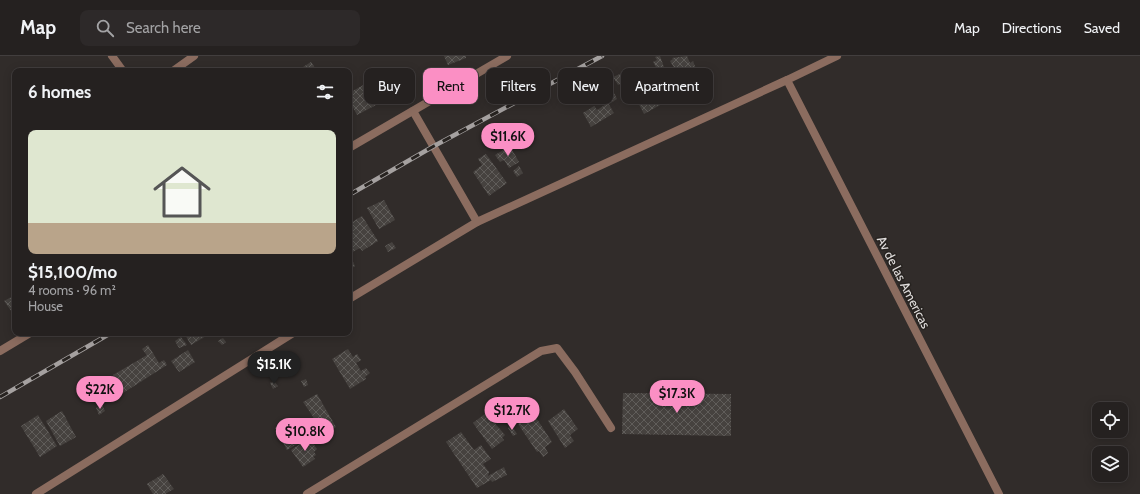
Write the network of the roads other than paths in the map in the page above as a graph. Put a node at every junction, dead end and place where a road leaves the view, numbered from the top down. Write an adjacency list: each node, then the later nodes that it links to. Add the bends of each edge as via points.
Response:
1 (112, 56): 5 (street)
2 (194, 56): 6 (street)
3 (507, 56): 8 (street)
4 (837, 56): 7 (street)
5 (121, 68)
6 (177, 68)
7 (787, 80): 10 (street); 18 (street, Av de las Americas)
8 (413, 111): 9 (street); 10 (street)
9 (352, 146)
10 (477, 222): 11 (street)
11 (352, 297)
12 (25, 336): 14 (street)
13 (288, 336): 16 (street)
14 (0, 351)
15 (611, 428): 17 (street, via 557,348 541,351)
16 (36, 494)
17 (307, 494)
18 (999, 494)

